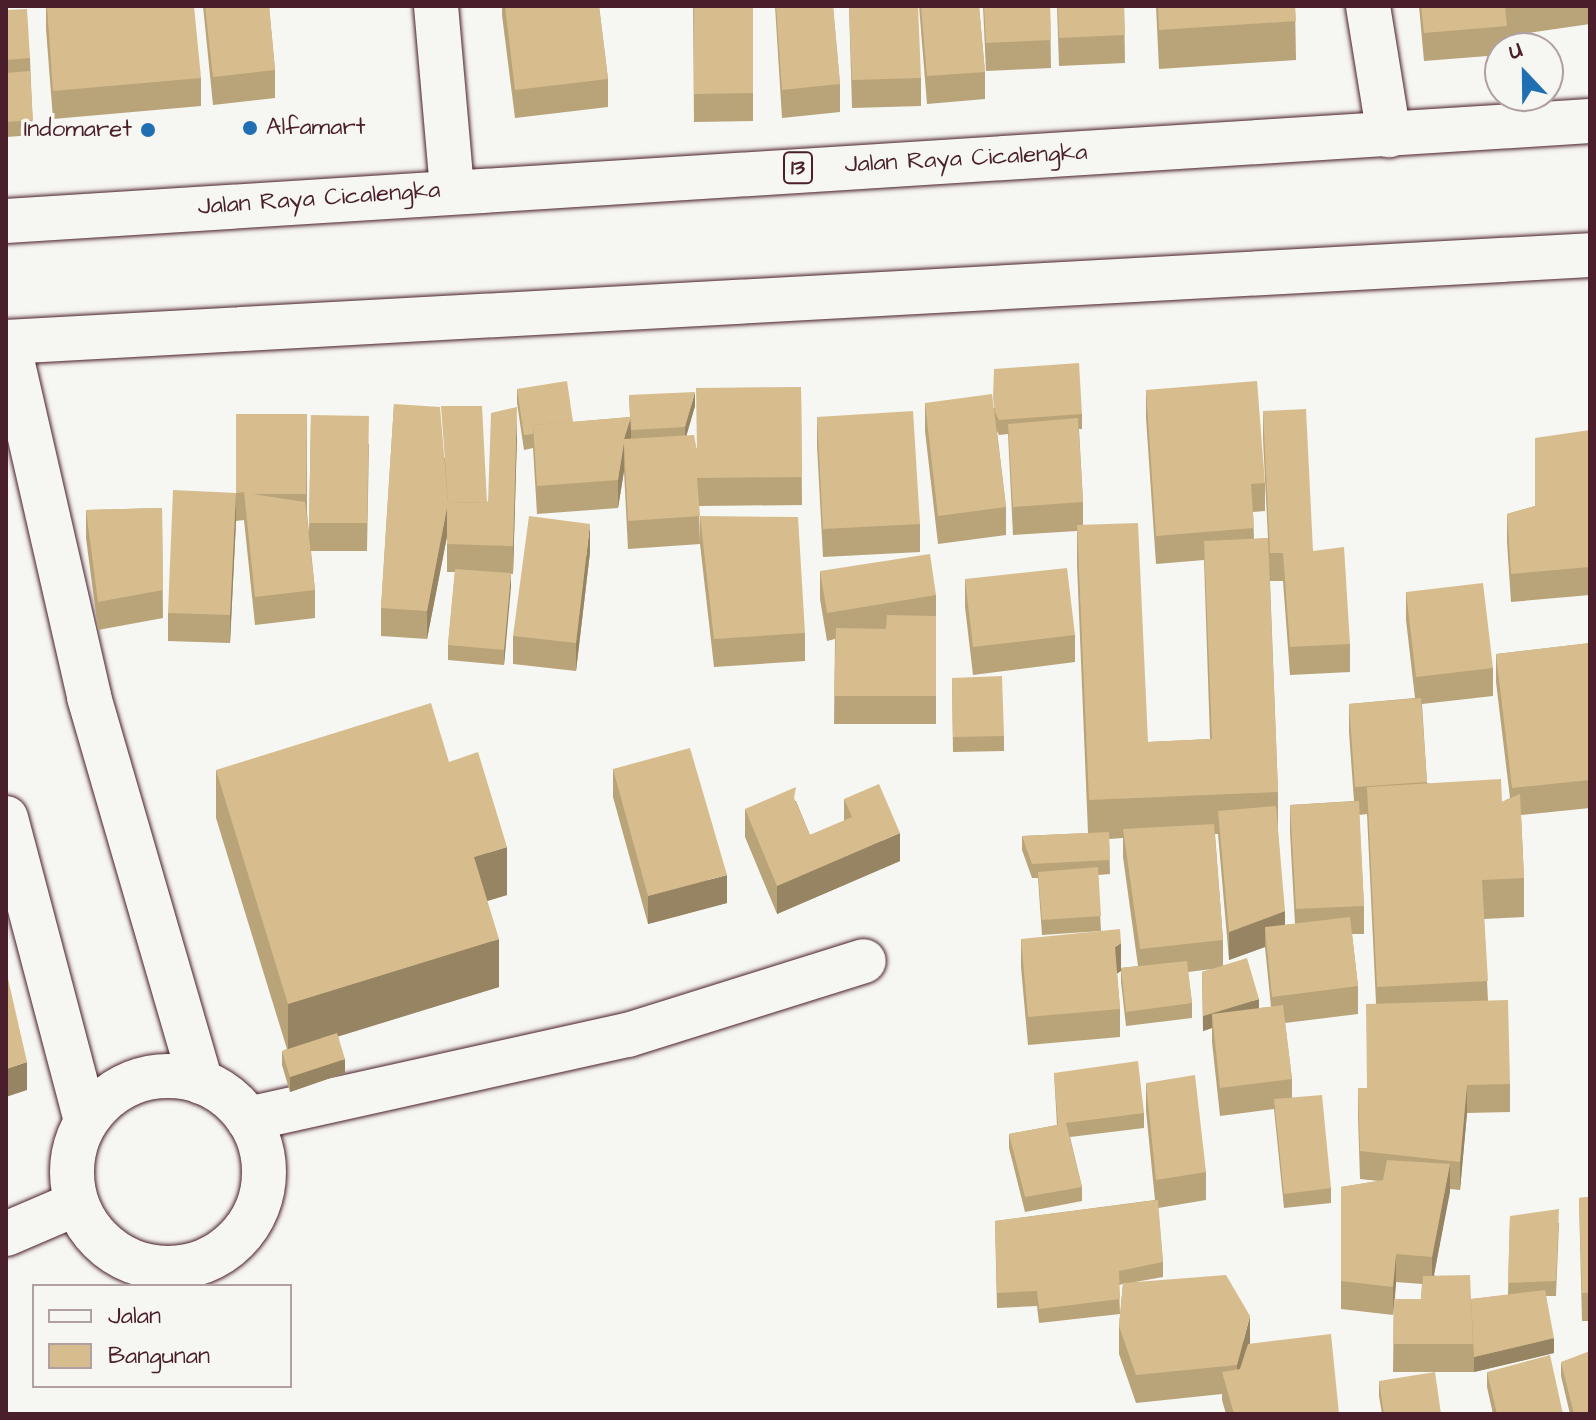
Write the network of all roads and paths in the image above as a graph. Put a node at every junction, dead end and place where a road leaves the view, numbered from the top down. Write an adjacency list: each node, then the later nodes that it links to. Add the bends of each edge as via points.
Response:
1 (436, 6): 5 (main road)
2 (1368, 6): 4 (main road)
3 (1590, 121): 4 (main road, Jalan Raya Cicalengka / 13)
4 (1389, 135): 5 (main road, Jalan Raya Cicalengka / 13)
5 (452, 190): 6 (main road, Jalan Raya Cicalengka / 13)
6 (6, 221)
7 (1590, 255): 8 (main road)
8 (7, 342): 11 (main road, via 89,697)
9 (6, 818): 13 (main road)
10 (864, 961): 12 (main road, via 628,1035)
11 (201, 1082): 12 (main road, via 228,1096); 13 (main road, via 169,1076 137,1082 108,1096)
12 (248, 1119): 14 (main road, via 261,1145 260,1204 224,1251 197,1264 168,1269 138,1264 111,1250 90,1230)
13 (86, 1120): 14 (main road, via 75,1147)
14 (76, 1204): 15 (main road)
15 (6, 1234)

